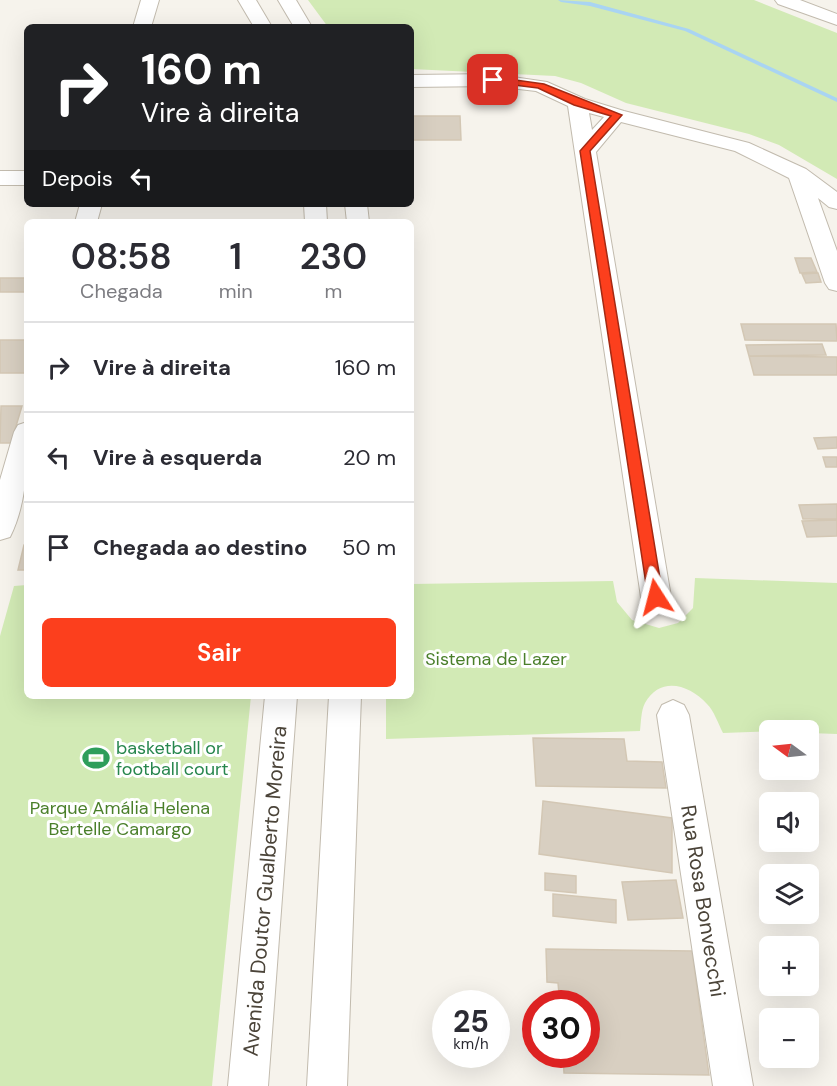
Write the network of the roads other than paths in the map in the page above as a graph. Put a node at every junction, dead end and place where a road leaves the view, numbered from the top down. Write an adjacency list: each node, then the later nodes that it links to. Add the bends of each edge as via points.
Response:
1 (247, 0): 7 (street)
2 (287, 0): 8 (street)
3 (784, 0): 5 (street)
4 (151, 1): 6 (street)
5 (837, 20)
6 (143, 24)
7 (261, 24)
8 (301, 24)
9 (414, 81): 10 (street, via 493,80 540,86)
10 (578, 103): 11 (street); 12 (street)
11 (618, 115): 12 (street); 13 (street, via 742,147)
12 (585, 151): 22 (street)
13 (798, 174): 16 (street); 18 (street)
14 (0, 178): 15 (street)
15 (24, 178)
16 (837, 202)
17 (837, 213): 18 (street)
18 (817, 226): 19 (street)
19 (835, 269)
20 (24, 443): 21 (street)
21 (0, 529)
22 (656, 597)
23 (281, 699): 26 (street, Avenida Doutor Gualberto Moreira)
24 (345, 699): 27 (street)
25 (673, 715): 28 (street, Rua Rosa Bonvecchi)
26 (248, 1086)
27 (327, 1086)
28 (733, 1086)

